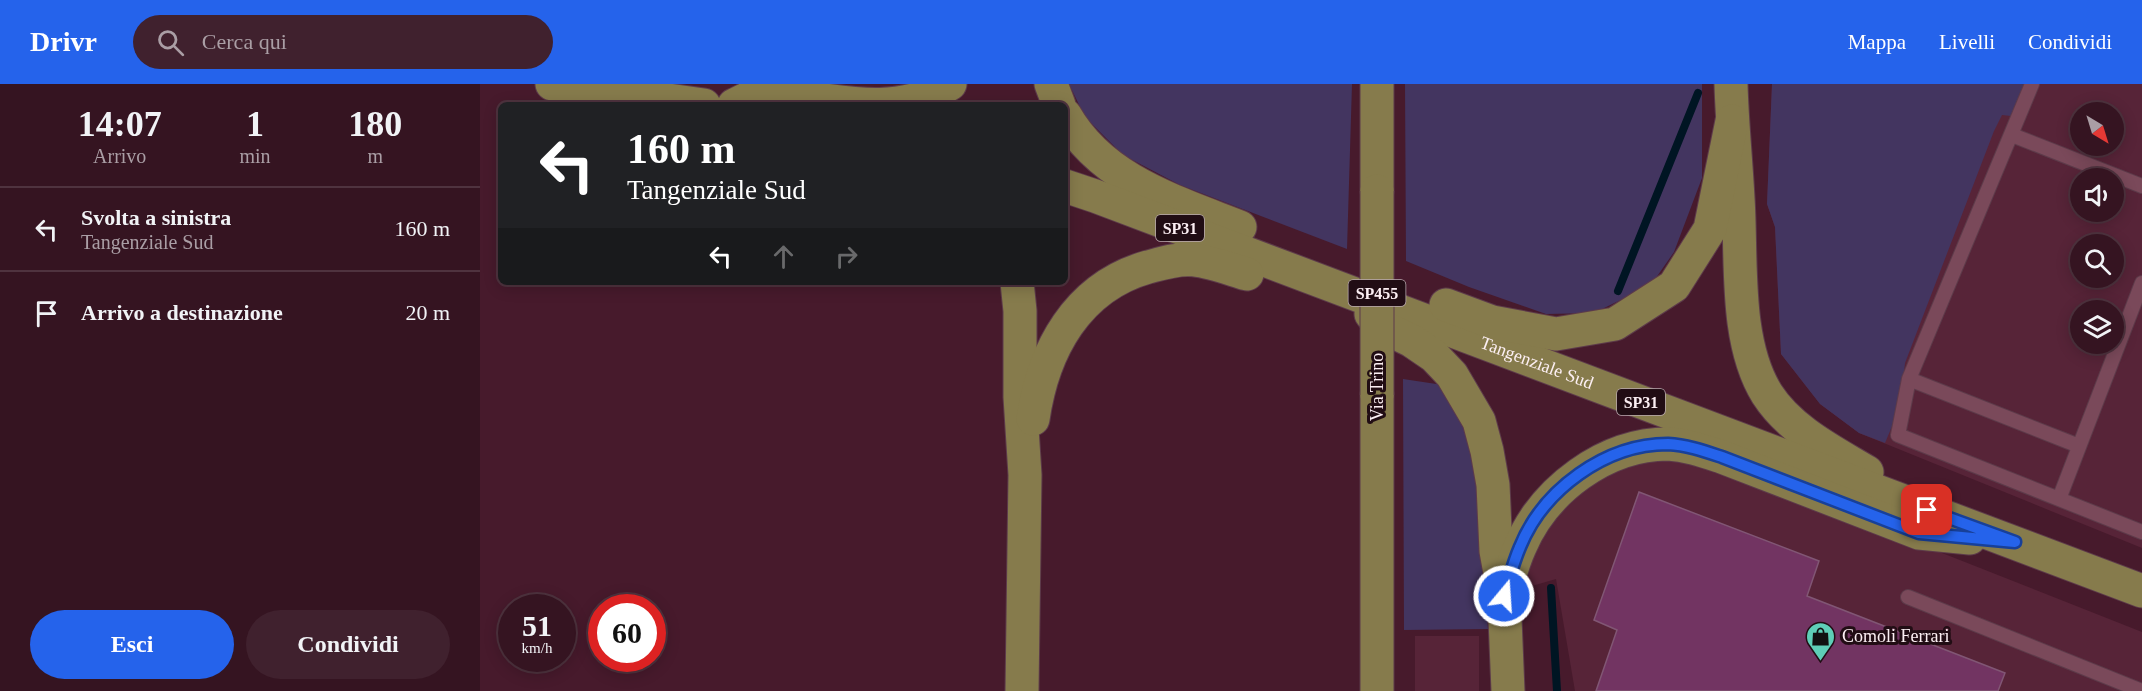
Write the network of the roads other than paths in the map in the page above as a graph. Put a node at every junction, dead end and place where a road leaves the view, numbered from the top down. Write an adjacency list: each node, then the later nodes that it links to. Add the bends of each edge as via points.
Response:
1 (552, 84): 7 (main road)
2 (950, 84): 10 (main road)
3 (1051, 84): 11 (main road)
4 (1377, 84): 28 (main road, Via Trino / SP455, bridge)
5 (1731, 84): 13 (main road)
6 (2032, 84): 14 (lane)
7 (682, 102)
8 (741, 102): 9 (main road, via 767,91)
9 (832, 102)
10 (902, 102)
11 (1058, 102)
12 (1068, 120): 17 (main road, via 1093,153 1119,174 1252,232)
13 (1732, 121): 20 (main road, via 1710,229 1674,285 1615,324 1556,334 1492,322 1408,291); 25 (main road, via 1741,283 1752,366 1768,396 1806,434)
14 (2012, 135): 15 (lane); 21 (lane)
15 (2142, 186)
16 (1068, 187): 17 (main road, Tangenziale Sud / SP31)
17 (1294, 271): 20 (main road, Tangenziale Sud / SP31); 23 (main road, via 1247,274 1192,259 1137,270 1103,287 1061,333 1047,361 1036,399)
18 (2142, 283): 22 (lane)
19 (1017, 285): 23 (main road)
20 (1355, 295): 25 (main road, Tangenziale Sud / SP31); 30 (main road, via 1381,326 1434,356 1452,375 1479,421 1493,485 1496,550)
21 (1909, 380): 22 (lane); 24 (lane, via 1898,435)
22 (2079, 446): 24 (lane)
23 (1025, 475): 32 (main road)
24 (2059, 499): 26 (lane)
25 (1927, 510): 27 (main road, Tangenziale Sud / SP31)
26 (2142, 531)
27 (2015, 542): 29 (main road, Tangenziale Sud / SP31); 30 (main road, via 1919,533 1722,457 1690,446 1667,444 1611,456 1587,468 1546,503 1520,546)
28 (1377, 576): 33 (main road, via 1357,611); 34 (main road, Via Trino / SP455)
29 (2142, 591)
30 (1504, 596): 35 (main road)
31 (1908, 597): 36 (lane)
32 (1022, 691)
33 (1356, 691)
34 (1377, 691)
35 (1508, 691)
36 (2142, 691)

